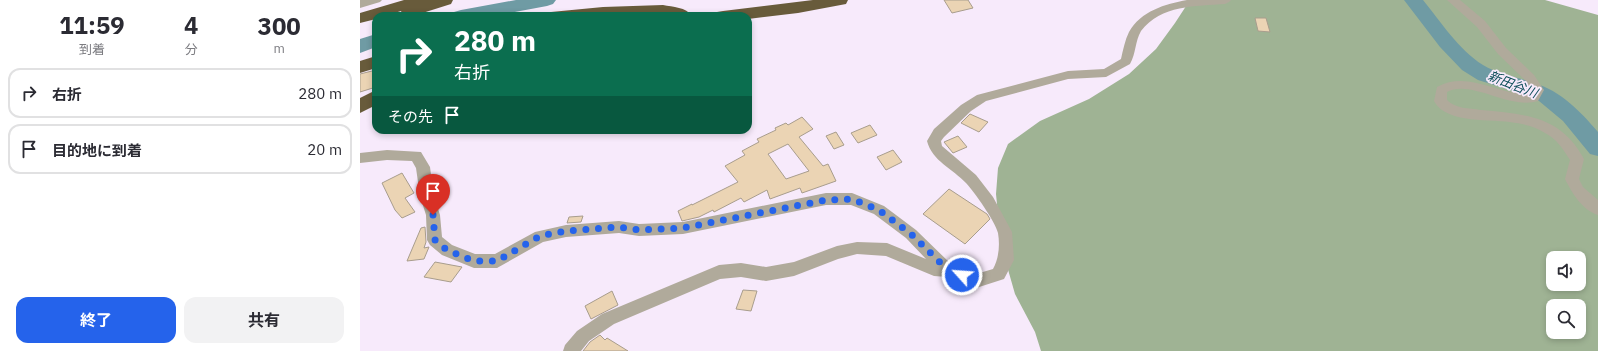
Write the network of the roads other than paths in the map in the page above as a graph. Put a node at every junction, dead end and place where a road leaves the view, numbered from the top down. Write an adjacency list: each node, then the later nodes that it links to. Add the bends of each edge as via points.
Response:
1 (376, 0): 7 (street)
2 (422, 0): 8 (highway)
3 (446, 0): 9 (highway)
4 (840, 0): 12 (highway)
5 (1226, 0): 23 (street, via 1168,6 1136,30 1126,61 1106,73 1068,75 982,98 966,108 939,133 934,141 936,149 971,179 988,200 1005,232 1006,260 998,274 976,280)
6 (1453, 0): 22 (street, via 1481,24 1538,90 1532,98 1518,98 1479,88 1446,85 1441,90 1440,101 1456,112 1518,118 1550,129 1564,140 1576,159 1572,179 1578,191)
7 (360, 4)
8 (381, 12)
9 (408, 12)
10 (603, 12): 11 (highway)
11 (679, 12)
12 (752, 13)
13 (372, 15): 14 (highway)
14 (360, 18)
15 (372, 23): 16 (highway)
16 (360, 27)
17 (372, 63): 18 (highway)
18 (360, 67)
19 (372, 99): 20 (highway)
20 (360, 106)
21 (360, 158): 23 (street, via 387,155 416,156 423,167 433,215 435,240 447,250 474,261 497,261 540,236 566,231 619,227 639,230 683,228 826,200 852,199 879,210 911,234)
22 (1598, 209)
23 (948, 270): 24 (street, via 934,269 887,250 858,248 794,269 766,274 741,270 719,272 608,319 583,336)
24 (571, 351)

